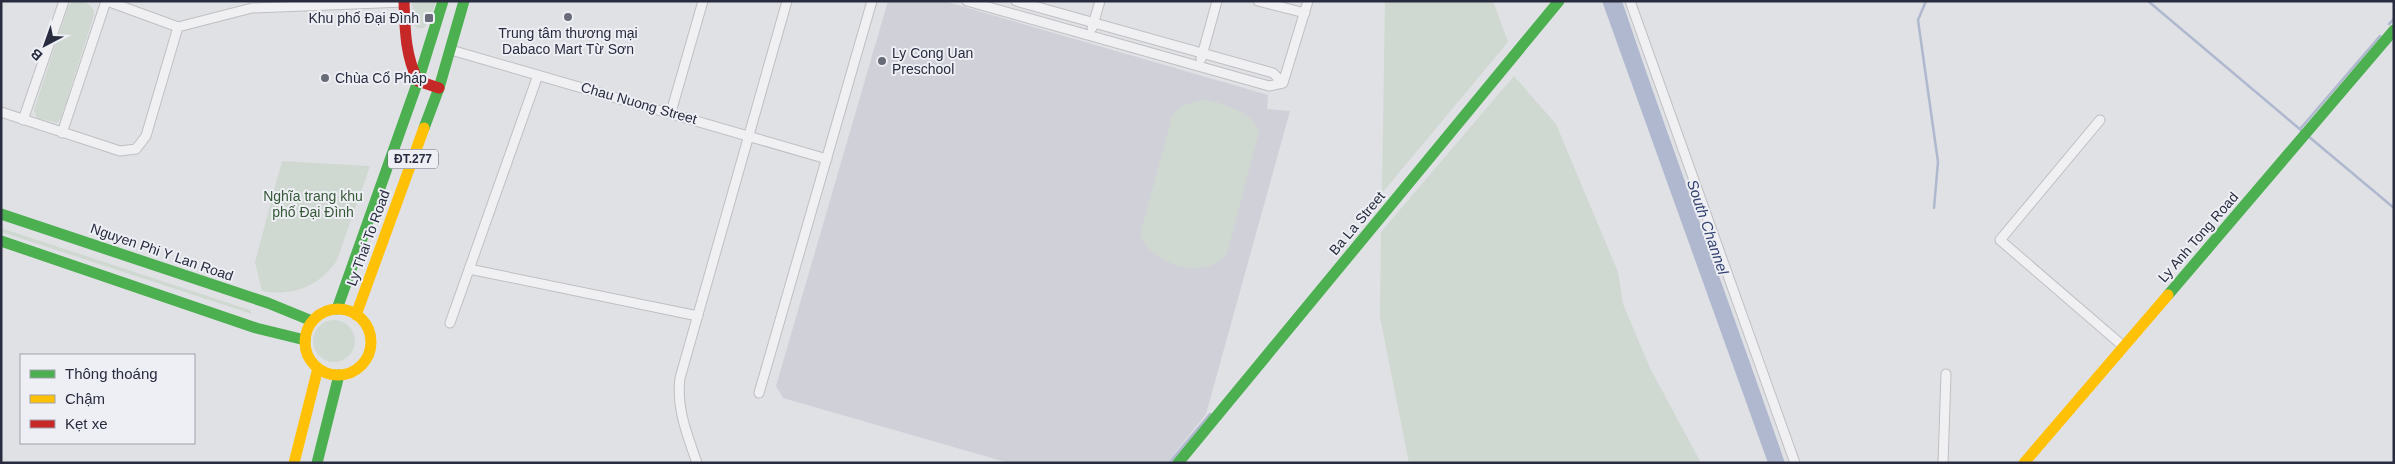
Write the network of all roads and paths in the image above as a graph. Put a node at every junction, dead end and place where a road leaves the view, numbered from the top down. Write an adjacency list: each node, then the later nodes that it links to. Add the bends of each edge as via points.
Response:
1 (64, 1): 32 (street)
2 (106, 1): 20 (street); 34 (street)
3 (443, 1): 27 (main road, Ly Thai To Road / ĐT.277)
4 (464, 1): 23 (main road, Ly Thai To Road / ĐT.277)
5 (703, 1): 31 (street)
6 (787, 1): 35 (street)
7 (872, 1): 36 (street)
8 (967, 1): 17 (street)
9 (1016, 1): 19 (street)
10 (1100, 1): 19 (street)
11 (1217, 1): 24 (street)
12 (1258, 1): 18 (street)
13 (1308, 1): 18 (street)
14 (1559, 1): 54 (main road, Ba La Street)
15 (1630, 1): 55 (street)
16 (404, 2): 20 (street, via 252,8); 27 (main road, via 407,59)
17 (984, 4): 22 (street)
18 (1305, 13): 28 (street)
19 (1093, 23): 22 (street); 24 (street)
20 (178, 27): 34 (street, via 146,136 140,145 124,152)
21 (2394, 30): 46 (main road, Ly Anh Tong Road)
22 (1090, 36): 25 (street)
23 (451, 50): 26 (street, Chau Nuong Street); 29 (main road, Ly Thai To Road / ĐT.277)
24 (1202, 54): 25 (street); 28 (street, via 1273,73)
25 (1199, 66): 28 (street, via 1269,86)
26 (538, 75): 31 (street, Chau Nuong Street); 39 (street)
27 (418, 81): 29 (main road); 40 (main road, Ly Thai To Road / ĐT.277)
28 (1283, 83)
29 (439, 88): 41 (main road, Ly Thai To Road / ĐT.277)
30 (1, 112): 32 (street)
31 (671, 112): 35 (street, Chau Nuong Street)
32 (23, 120): 34 (street)
33 (2100, 120): 46 (street, via 2000,240)
34 (62, 133)
35 (749, 134): 36 (street, Chau Nuong Street); 42 (street)
36 (827, 159): 50 (street)
37 (1, 214): 43 (main road, Nguyen Phi Y Lan Road, via 268,303)
38 (1, 241): 45 (main road, via 256,328)
39 (469, 269): 42 (street); 44 (street)
40 (338, 309): 41 (main road); 43 (main road, via 322,313)
41 (356, 315): 49 (main road, via 369,331 369,351 358,368)
42 (698, 316): 53 (street, via 678,396 683,423)
43 (312, 321): 45 (main road)
44 (450, 322)
45 (305, 340): 47 (main road, via 309,358)
46 (2123, 346): 57 (main road, Ly Anh Tong Road)
47 (318, 368): 49 (main road); 51 (main road)
48 (1946, 374): 56 (street)
49 (339, 375): 52 (main road)
50 (760, 393)
51 (294, 463)
52 (317, 463)
53 (697, 463)
54 (1178, 463)
55 (1795, 463)
56 (1943, 463)
57 (2024, 463)

